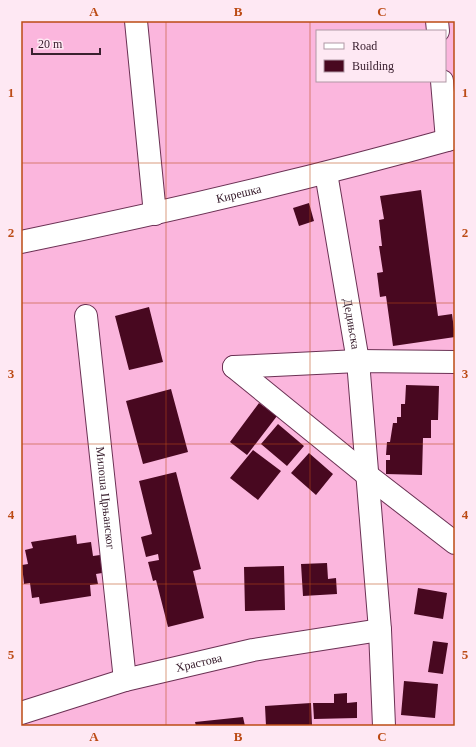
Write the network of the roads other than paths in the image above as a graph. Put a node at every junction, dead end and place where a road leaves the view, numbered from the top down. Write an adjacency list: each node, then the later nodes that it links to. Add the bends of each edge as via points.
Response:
1 (136, 21): 5 (street)
2 (442, 82): 3 (street)
3 (451, 139): 4 (street, Кирешка)
4 (326, 173): 5 (street, Кирешка); 8 (street, Дедињска)
5 (155, 214): 6 (street, Кирешка)
6 (21, 242)
7 (86, 316): 13 (street, Милоша Црњанског)
8 (358, 361): 9 (street); 10 (street, Дедињска); 10 (street, via 234,367)
9 (455, 362)
10 (367, 475): 11 (street); 12 (street)
11 (455, 543)
12 (380, 630): 13 (street, Храстова, via 253,650); 15 (street)
13 (125, 680): 14 (street, Храстова)
14 (21, 713)
15 (384, 726)

